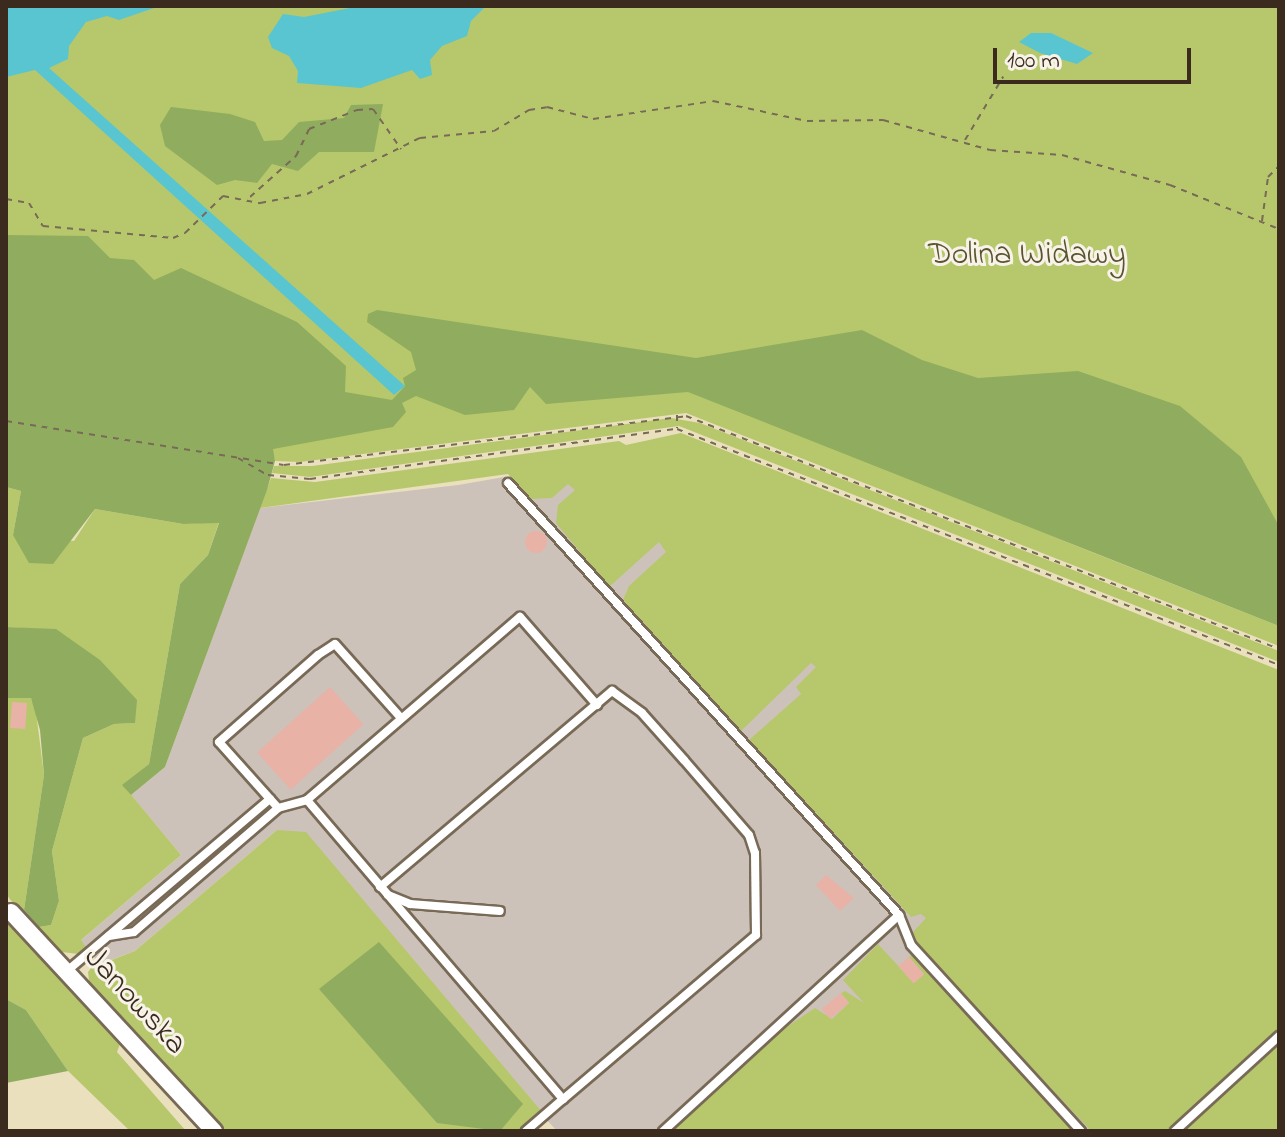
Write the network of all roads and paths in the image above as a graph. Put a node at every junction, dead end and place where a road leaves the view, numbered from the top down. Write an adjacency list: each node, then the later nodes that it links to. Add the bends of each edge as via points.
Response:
1 (1003, 77): 2 (path)
2 (965, 141): 3 (path, via 883,120 807,121 713,101 593,119 547,107 517,115 494,131 420,138); 7 (path, via 1027,156 1062,155 1170,185)
3 (402, 150): 5 (path, via 307,194 260,203); 5 (path, via 373,109 357,110 309,129 296,156)
4 (1279, 166): 7 (path, via 1268,177)
5 (249, 198): 6 (path, via 223,196 173,238 43,226 29,203)
6 (6, 199)
7 (1261, 222): 8 (path)
8 (1279, 229)
9 (677, 415): 11 (path); 12 (path, via 330,461 284,465); 14 (path, via 694,417)
10 (6, 421): 12 (path)
11 (677, 429): 12 (path, via 310,479 268,475); 15 (path)
12 (237, 457)
13 (508, 483): 25 (lane)
14 (1279, 649)
15 (1279, 665)
16 (597, 705): 17 (lane, via 520,617); 21 (lane); 29 (lane, via 612,691 642,713 749,835 755,853 758,917 756,935)
17 (401, 718): 18 (lane, via 335,644 219,742); 19 (lane)
18 (270, 799): 20 (lane); 26 (lane)
19 (307, 800): 20 (lane); 21 (lane)
20 (278, 808): 26 (lane, via 134,932)
21 (380, 887): 22 (lane)
22 (388, 895): 23 (lane, via 410,904); 29 (lane)
23 (500, 911)
24 (11, 912): 27 (street, Janowska)
25 (899, 915): 32 (lane); 33 (lane, via 911,945)
26 (108, 936): 27 (lane)
27 (67, 971): 30 (street, Janowska)
28 (1279, 1036): 34 (lane)
29 (563, 1099): 31 (lane)
30 (214, 1131)
31 (526, 1131)
32 (663, 1131)
33 (1081, 1131)
34 (1175, 1131)

